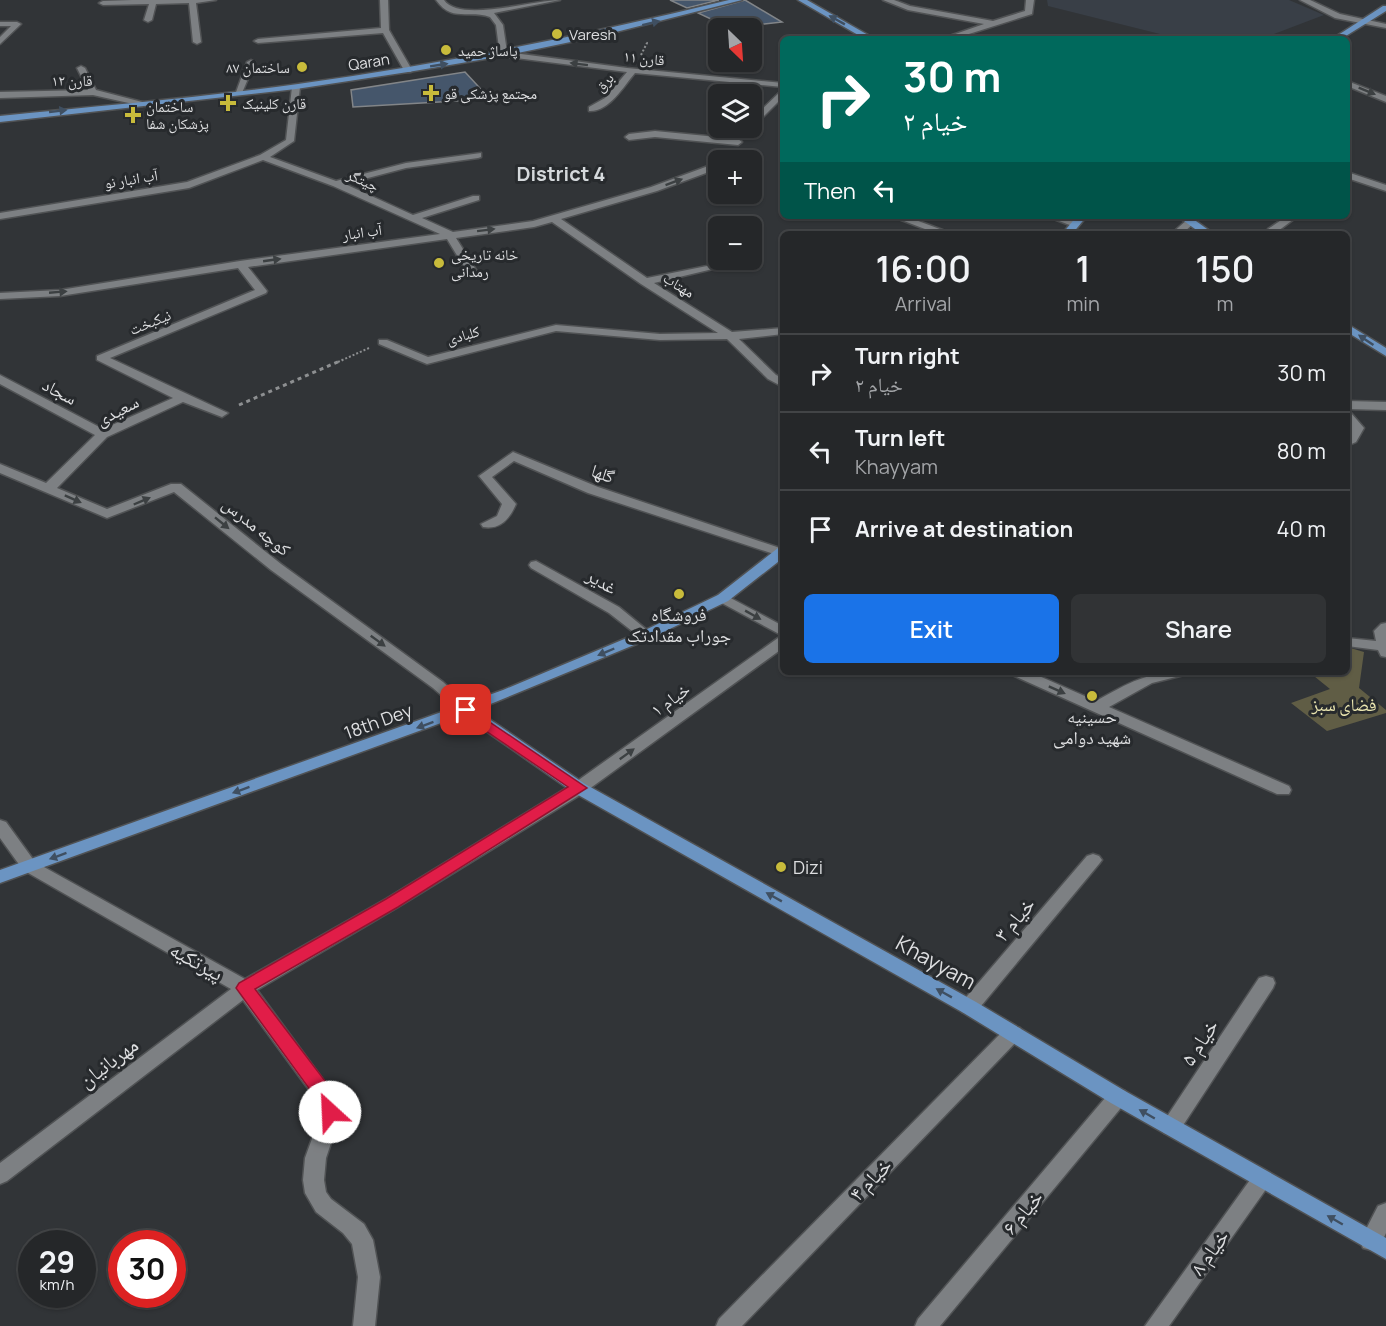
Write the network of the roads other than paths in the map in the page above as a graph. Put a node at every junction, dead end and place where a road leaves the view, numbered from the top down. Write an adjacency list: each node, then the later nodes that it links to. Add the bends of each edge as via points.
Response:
1 (212, 0): 10 (street)
2 (384, 0): 20 (street)
3 (440, 0): 14 (street, via 452,11)
4 (556, 0): 14 (street)
5 (738, 0): 27 (main road, Qaran, one-way to 5)
6 (802, 0): 21 (main road, one-way to 6)
7 (886, 0): 18 (street, via 908,8)
8 (1030, 0): 18 (street, via 1029,12)
9 (1304, 0): 16 (street, via 1338,16)
10 (192, 1): 11 (street); 26 (street)
11 (153, 2): 12 (street); 15 (street)
12 (103, 3)
13 (1386, 8): 16 (main road)
14 (488, 12): 27 (street, via 497,20)
15 (148, 20)
16 (1364, 22): 19 (street); 23 (main road)
17 (0, 24): 25 (street, via 17,24)
18 (996, 24): 22 (street)
19 (1386, 26)
20 (385, 30): 24 (street); 30 (street)
21 (866, 36)
22 (955, 36)
23 (1341, 36)
24 (258, 41)
25 (0, 42)
26 (197, 42)
27 (503, 54): 30 (main road, Qaran, one-way to 27); 31 (street, قارن ۱۱, one-way to 27)
28 (251, 62): 36 (street)
29 (81, 68): 35 (street)
30 (408, 70): 34 (main road, Qaran)
31 (633, 70): 33 (street, قارن ۱۱); 41 (street, برق, via 608,100)
32 (1350, 84): 39 (street, one-way to 39)
33 (780, 85)
34 (296, 87): 36 (main road, Qaran); 49 (street, آب انبار نو, via 290,141)
35 (93, 92): 37 (street, قارن ۱۲); 40 (street, قارن ۱۲)
36 (238, 93): 40 (main road, Qaran)
37 (0, 95)
38 (780, 95): 42 (street)
39 (1386, 99)
40 (142, 103): 43 (main road, Qaran, one-way to 40)
41 (592, 109)
42 (762, 113)
43 (0, 119)
44 (628, 137): 46 (street, via 655,134)
45 (741, 138): 46 (street, آب انبار)
46 (738, 142): 47 (street, آب انبار)
47 (730, 150)
48 (478, 155): 52 (street, via 407,164)
49 (263, 157): 52 (street, چیتگر); 55 (street, آب انبار نو, via 189,185)
50 (708, 169): 57 (street, آب انبار, one-way to 50)
51 (1350, 176): 53 (street)
52 (336, 184): 56 (street, چیتگر)
53 (1386, 188)
54 (476, 198): 56 (street)
55 (0, 215)
56 (413, 218): 64 (street, چیتگر)
57 (553, 219): 64 (street, آب انبار, one-way to 57); 68 (street, مهتاب)
58 (905, 219): 61 (street)
59 (1186, 219): 62 (main road)
60 (1289, 219): 63 (street)
61 (939, 231)
62 (1204, 231)
63 (1272, 231)
64 (449, 234): 65 (street, آب انبار, one-way to 64); 67 (street)
65 (240, 264): 69 (street, آب انبار, one-way to 65, via 60,293); 77 (street, نیکبخت, via 262,291 101,358)
66 (708, 267): 68 (street)
67 (473, 273)
68 (645, 282): 72 (street, مهتاب)
69 (0, 296)
70 (1350, 329): 74 (main road, one-way to 70)
71 (780, 331): 72 (street, کلبادی)
72 (730, 336): 73 (street, کلبادی, via 660,337 556,328 427,361); 76 (street, مهتاب)
73 (383, 342)
74 (1386, 353)
75 (0, 379): 82 (street, سجاد)
76 (780, 381)
77 (183, 398): 80 (street); 82 (street, سعیدی)
78 (1350, 405): 79 (street)
79 (1386, 406)
80 (222, 413)
81 (1350, 419): 83 (street, via 1358,428)
82 (103, 434): 85 (street, سعیدی)
83 (1350, 440)
84 (0, 468): 85 (street, کوچه مدرس)
85 (49, 488): 100 (street, کوچه مدرس, one-way to 100, via 106,513 176,487)
86 (488, 524): 87 (street, گلها, via 503,518 509,504 485,476 513,456 593,490)
87 (780, 551)
88 (780, 554): 90 (main road, 18th Dey)
89 (536, 565): 93 (street, غدیر, via 614,610)
90 (723, 598): 92 (street, one-way to 92); 93 (main road, 18th Dey)
91 (1386, 627): 96 (street, via 1381,631)
92 (780, 630)
93 (646, 635): 100 (main road, 18th Dey, one-way to 100)
94 (780, 643): 101 (street, خیام ۱, one-way to 94)
95 (1350, 643): 96 (street)
96 (1385, 649)
97 (1024, 675): 99 (street, one-way to 99)
98 (1167, 675): 99 (street, via 1147,680)
99 (1096, 708): 102 (street)
100 (466, 710): 101 (main road, Khayyam); 105 (main road, 18th Dey, one-way to 105)
101 (579, 788): 108 (street, خیام ۱); 109 (main road, Khayyam, one-way to 101)
102 (1283, 790)
103 (0, 826): 105 (street)
104 (1092, 860): 109 (street, خیام ۳)
105 (29, 866): 106 (main road, 18th Dey); 108 (street, پیرتکیه)
106 (0, 877)
107 (1266, 982): 112 (street, خیام ۵)
108 (245, 988): 113 (street, مهربانیان); 117 (street, پیرتکیه, via 328,1100 327,1130 313,1161 316,1193 328,1212 356,1232 364,1249 369,1276)
109 (969, 1007): 110 (main road, Khayyam)
110 (1013, 1033): 111 (main road, Khayyam); 118 (street, خیام ۴)
111 (1119, 1097): 112 (main road, Khayyam, one-way to 111); 119 (street, خیام ۶)
112 (1172, 1127): 114 (main road, Khayyam)
113 (0, 1175)
114 (1262, 1179): 116 (main road, Khayyam, one-way to 114); 120 (street, خیام ۸)
115 (1386, 1212): 116 (street)
116 (1378, 1245)
117 (364, 1325)
118 (727, 1326)
119 (926, 1326)
120 (1156, 1326)

